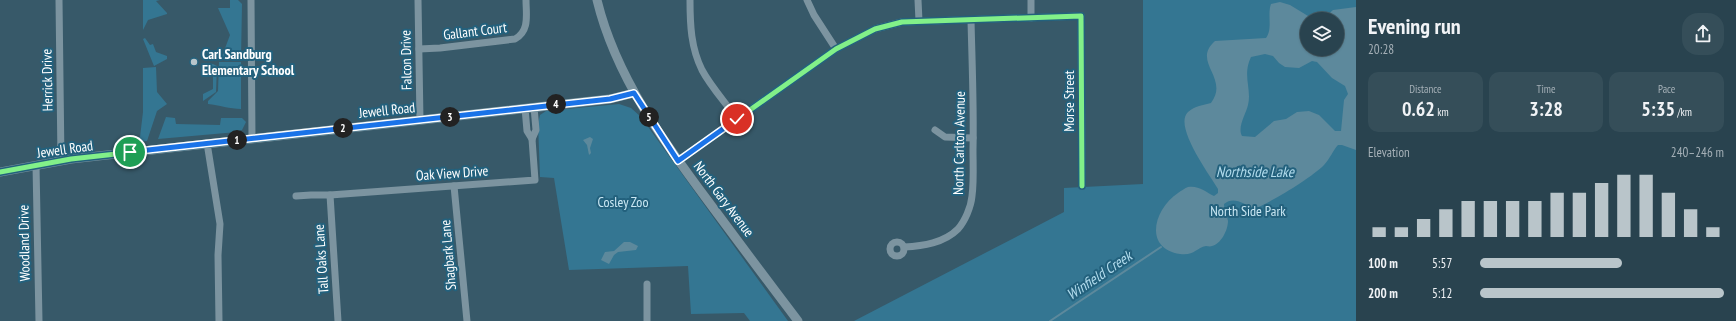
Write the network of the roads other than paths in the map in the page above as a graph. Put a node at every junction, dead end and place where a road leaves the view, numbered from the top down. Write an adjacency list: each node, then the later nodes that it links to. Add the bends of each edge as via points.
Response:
1 (59, 0): 23 (street, Herrick Drive)
2 (251, 0): 20 (street)
3 (418, 0): 13 (street, Falcon Drive)
4 (526, 0): 13 (street, Gallant Court, via 525,27 522,34 515,39)
5 (597, 0): 15 (street, North Gary Avenue, via 612,47)
6 (690, 0): 17 (street, via 691,32 698,60 703,72)
7 (807, 0): 14 (street)
8 (918, 0): 12 (street)
9 (1032, 0): 10 (street)
10 (1031, 18): 11 (street); 28 (street, Morse Street, via 1081,16)
11 (971, 20): 12 (street); 21 (street, North Carlton Avenue)
12 (919, 21): 14 (street, via 902,22 875,29)
13 (419, 49): 18 (street, Falcon Drive)
14 (836, 49): 17 (street)
15 (634, 93): 16 (street, Jewell Road, via 610,99); 24 (street, North Gary Avenue)
16 (529, 107): 18 (street, Jewell Road); 27 (street, Oak View Drive, via 536,130 532,139 535,180)
17 (737, 119): 24 (street)
18 (420, 120): 20 (street, Jewell Road)
19 (935, 130): 21 (street, via 945,137)
20 (252, 138): 22 (street, Jewell Road)
21 (973, 138): 31 (street, North Carlton Avenue, via 972,196 958,229 928,245)
22 (207, 143): 23 (street, Jewell Road); 34 (street, via 220,224)
23 (61, 161): 25 (street, Jewell Road)
24 (678, 161): 38 (street, North Gary Avenue)
25 (36, 165): 26 (street, Jewell Road); 33 (street, Woodland Drive)
26 (0, 172)
27 (454, 186): 29 (street, Oak View Drive); 36 (street, Shagbark Lane)
28 (1082, 186)
29 (330, 195): 30 (street, Oak View Drive); 35 (street, Tall Oaks Lane)
30 (296, 196)
31 (904, 248)
32 (647, 284): 37 (street)
33 (39, 321)
34 (219, 321)
35 (338, 321)
36 (467, 321)
37 (647, 321)
38 (798, 321)

